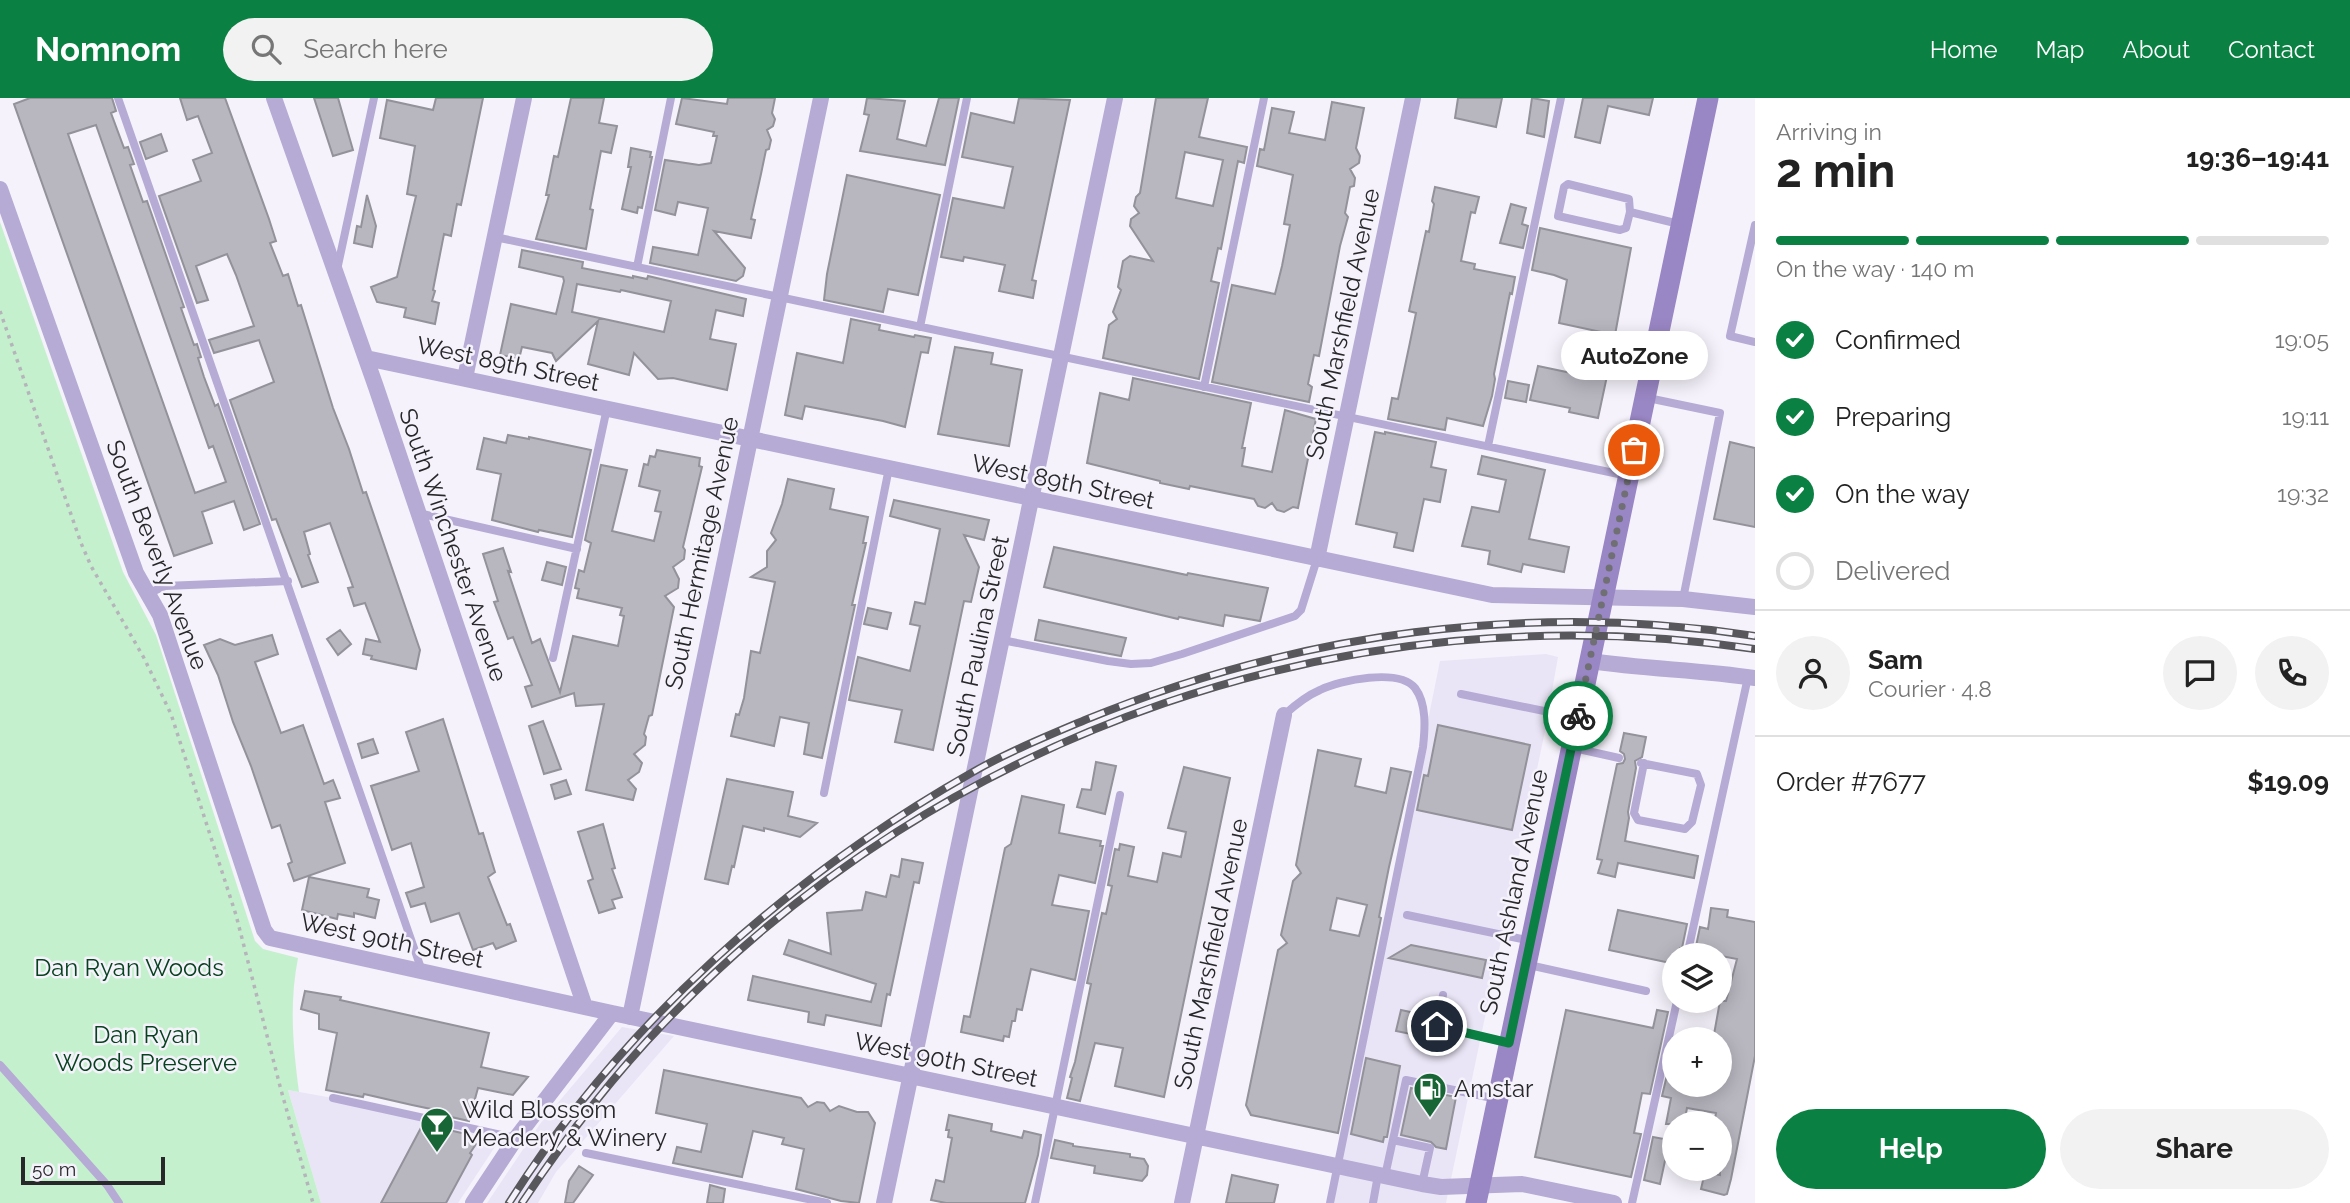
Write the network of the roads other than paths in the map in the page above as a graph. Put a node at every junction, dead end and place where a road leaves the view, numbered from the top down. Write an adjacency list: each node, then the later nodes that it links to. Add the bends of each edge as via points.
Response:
1 (118, 98): 38 (lane)
2 (274, 98): 19 (street, South Winchester Avenue)
3 (373, 98): 19 (lane)
4 (524, 98): 17 (street)
5 (671, 98): 18 (lane)
6 (821, 98): 20 (street, South Hermitage Avenue)
7 (967, 98): 21 (lane)
8 (1115, 98): 23 (street, South Paulina Street)
9 (1264, 98): 26 (lane)
10 (1413, 98): 29 (street, South Marshfield Avenue)
11 (1561, 98): 31 (lane)
12 (1708, 98): 15 (main road, South Ashland Avenue)
13 (0, 189): 39 (street, South Beverly Avenue)
14 (1630, 212): 14 (lane, via 1629,199 1569,184 1564,187 1559,216 1620,230 1626,228); 15 (lane)
15 (1681, 225): 27 (main road, South Ashland Avenue)
16 (1755, 225): 22 (lane, via 1730,335)
17 (495, 237): 18 (lane); 25 (street)
18 (637, 267): 20 (lane)
19 (336, 276): 24 (street, South Winchester Avenue)
20 (779, 297): 21 (lane); 30 (street, South Hermitage Avenue)
21 (920, 327): 23 (lane)
22 (1755, 342)
23 (1061, 356): 26 (lane); 34 (street, South Paulina Street)
24 (366, 358): 25 (street, West 89th Street); 35 (street, South Winchester Avenue)
25 (466, 377): 28 (street, West 89th Street)
26 (1204, 387): 29 (lane)
27 (1645, 397): 33 (main road, South Ashland Avenue); 41 (lane, via 1720,413)
28 (607, 408): 30 (street, West 89th Street); 36 (lane)
29 (1347, 416): 31 (lane); 37 (street, South Marshfield Avenue)
30 (749, 437): 32 (street, West 89th Street); 66 (street, South Hermitage Avenue)
31 (1488, 446): 33 (lane)
32 (889, 468): 34 (street, West 89th Street); 53 (lane)
33 (1628, 476): 40 (main road, South Ashland Avenue)
34 (1032, 499): 37 (street, West 89th Street); 43 (street, South Paulina Street)
35 (418, 513): 36 (lane); 63 (street, South Winchester Avenue)
36 (577, 550): 44 (lane)
37 (1317, 559): 40 (street, West 89th Street, via 1492,596); 43 (lane, via 1295,616 1151,663 1108,661)
38 (288, 581): 39 (lane, via 166,586); 60 (lane)
39 (147, 594): 56 (street, South Beverly Avenue, via 160,615 264,930)
40 (1602, 599): 41 (street, West 89th Street); 45 (main road, South Ashland Avenue)
41 (1683, 599): 42 (street, West 89th Street)
42 (1755, 607)
43 (1002, 640): 69 (street, South Paulina Street)
44 (553, 658)
45 (1590, 661): 46 (street); 49 (main road, South Ashland Avenue)
46 (1752, 677): 58 (lane)
47 (1461, 694): 49 (lane)
48 (1284, 715): 73 (street, South Marshfield Avenue); 77 (lane, via 1322,689 1381,678 1403,680 1414,687 1423,714 1423,747)
49 (1578, 718): 50 (main road, South Ashland Avenue)
50 (1571, 747): 51 (lane); 57 (main road, South Ashland Avenue)
51 (1619, 758)
52 (1642, 763): 52 (lane, via 1697,774 1701,785 1692,822 1685,829 1638,820 1634,813)
53 (824, 793)
54 (1120, 795): 72 (lane)
55 (1407, 915): 57 (lane)
56 (271, 938): 60 (street, West 90th Street)
57 (1531, 942): 59 (main road, South Ashland Avenue)
58 (1690, 943)
59 (1526, 964): 61 (lane); 67 (main road, South Ashland Avenue)
60 (422, 971): 63 (street, West 90th Street)
61 (1646, 990)
62 (1443, 995): 67 (lane, via 1437,1026)
63 (585, 1007): 64 (street, West 90th Street)
64 (612, 1013): 66 (street, West 90th Street); 74 (street)
65 (1674, 1013): 90 (lane)
66 (630, 1017): 69 (street, West 90th Street)
67 (1509, 1043): 71 (main road, South Ashland Avenue)
68 (0, 1065): 81 (lane)
69 (911, 1076): 72 (street, West 90th Street); 84 (street, South Paulina Street)
70 (333, 1098): 74 (lane)
71 (1497, 1099): 75 (lane, via 1406,1080); 80 (main road, South Ashland Avenue)
72 (1055, 1106): 73 (street, West 90th Street); 85 (lane)
73 (1196, 1136): 77 (street, West 90th Street); 86 (street, South Marshfield Avenue)
74 (516, 1138): 82 (street)
75 (1393, 1140): 78 (lane); 79 (lane, via 1430,1148)
76 (586, 1153): 83 (lane)
77 (1337, 1166): 78 (street, West 90th Street); 87 (lane)
78 (1382, 1175): 79 (street, West 90th Street); 88 (lane)
79 (1422, 1184): 80 (street, West 90th Street)
80 (1478, 1194): 89 (street, West 90th Street, via 1522,1184)
81 (120, 1203)
82 (473, 1203)
83 (827, 1203)
84 (884, 1203)
85 (1035, 1203)
86 (1182, 1203)
87 (1329, 1203)
88 (1373, 1203)
89 (1614, 1203)
90 (1632, 1203)

